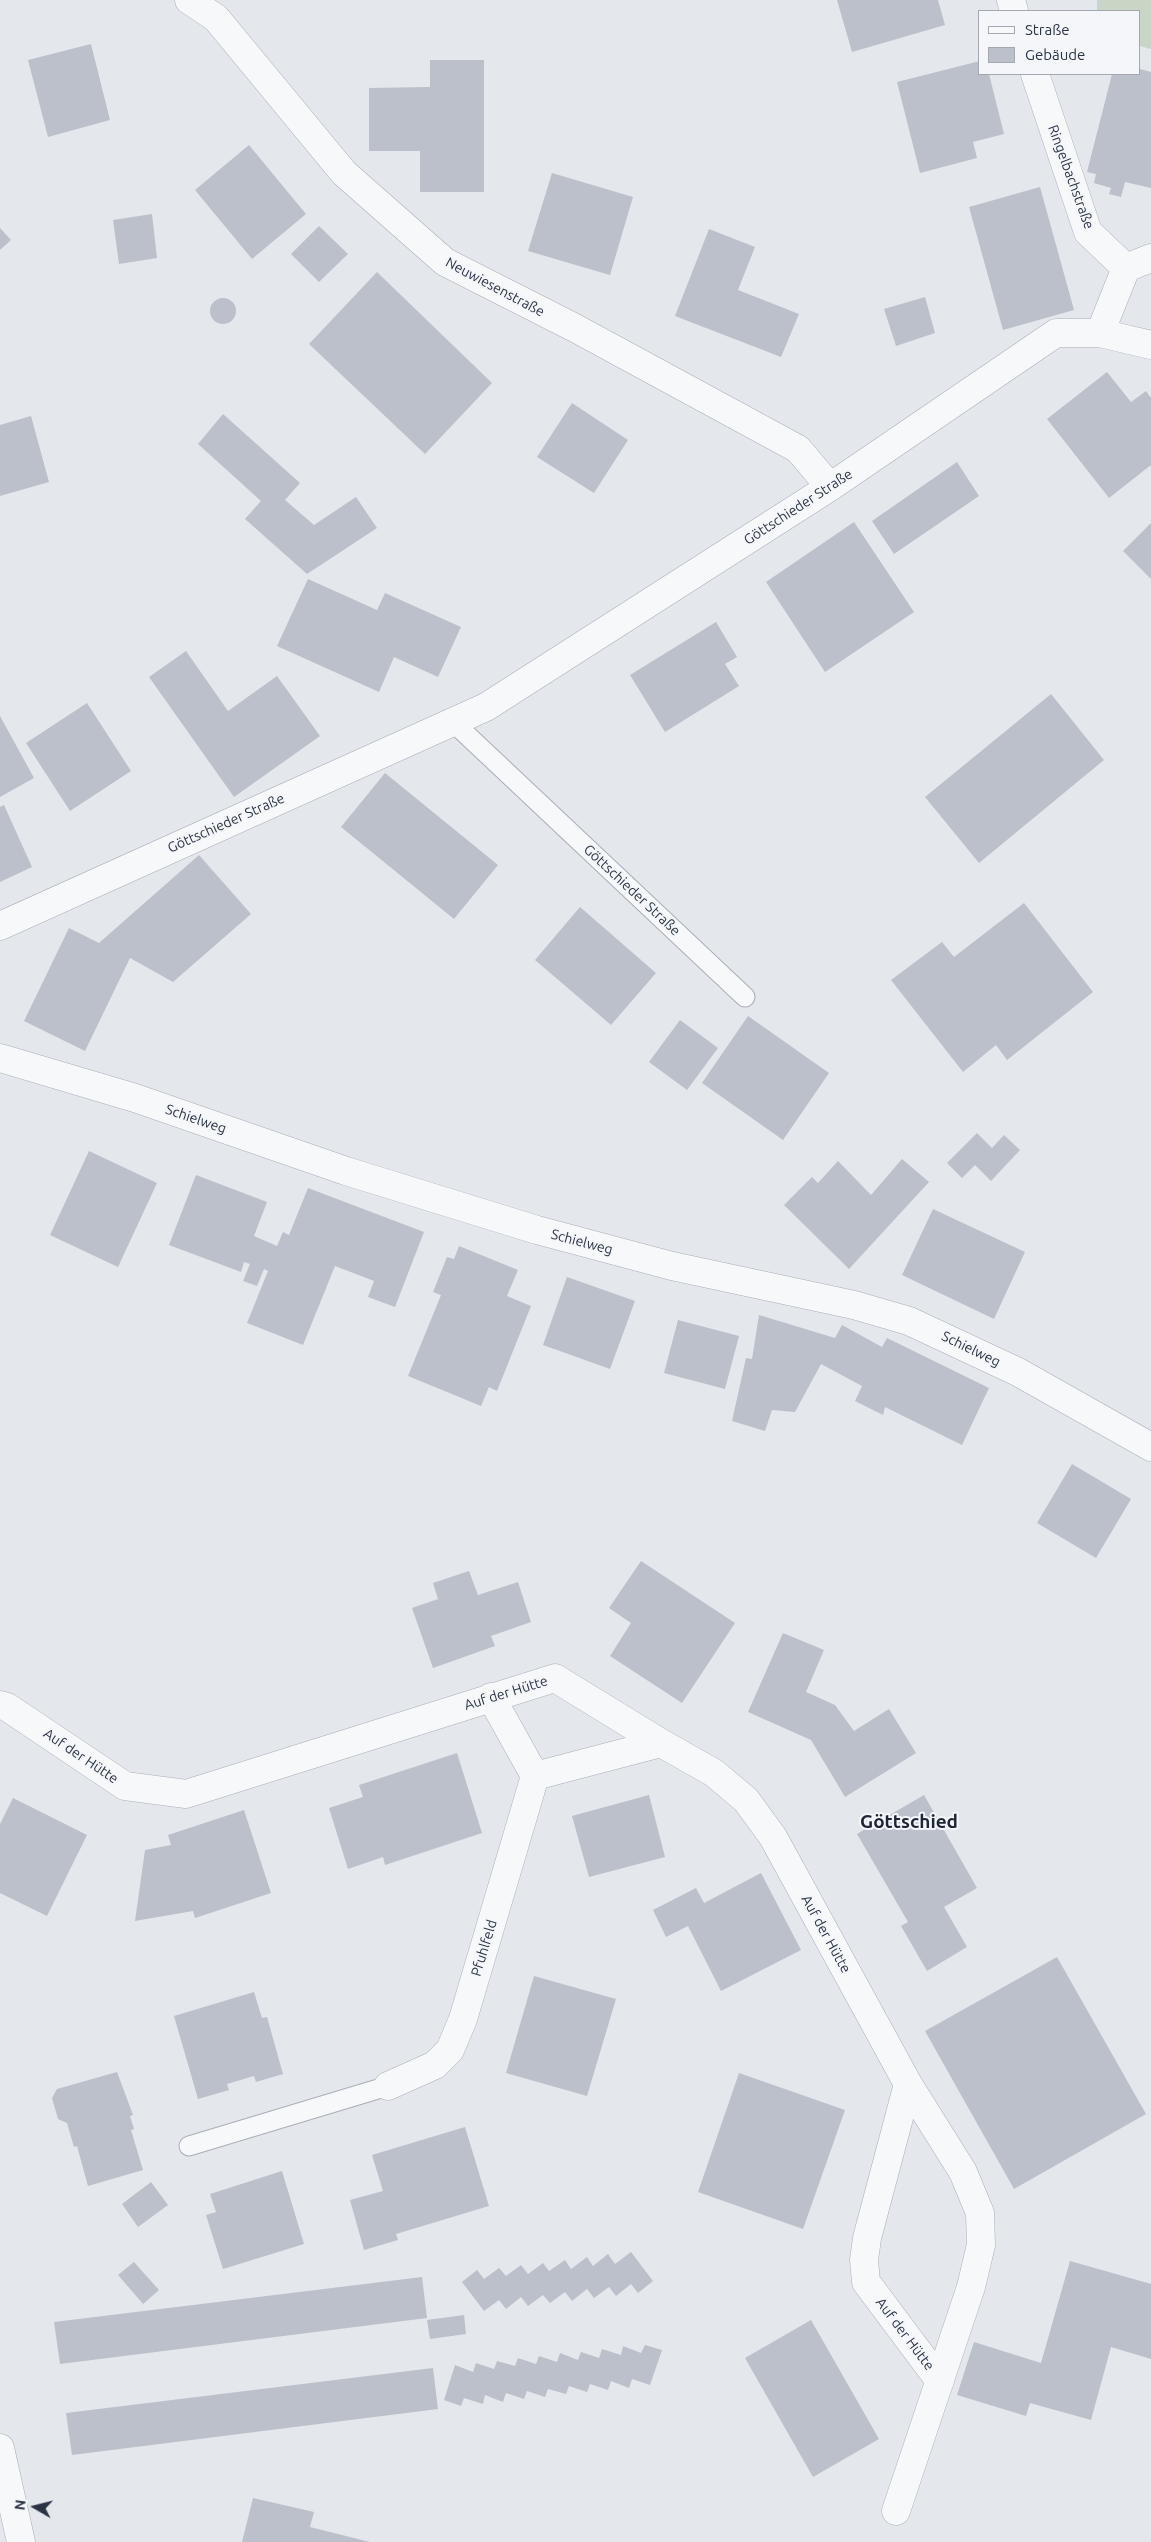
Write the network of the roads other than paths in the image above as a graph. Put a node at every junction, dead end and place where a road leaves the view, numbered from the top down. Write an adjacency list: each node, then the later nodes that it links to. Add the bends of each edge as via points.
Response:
1 (190, 0): 7 (street, Neuwiesenstraße, via 216,18 344,174 445,262 575,328 798,449)
2 (1035, 75): 4 (street, Ringelbachstraße, via 1088,232)
3 (1151, 258): 4 (street)
4 (1126, 268): 5 (street)
5 (1100, 333): 6 (street, Göttschieder Straße); 7 (street, Göttschieder Straße, via 1056,333)
6 (1151, 345)
7 (830, 487): 8 (street, Göttschieder Straße, via 486,707)
8 (452, 721): 9 (street, Göttschieder Straße); 10 (lane, Göttschieder Straße)
9 (0, 926)
10 (745, 997)
11 (0, 1058): 12 (street, Schielweg, via 136,1098 346,1171 536,1230 672,1266 854,1305 909,1321 1018,1372)
12 (1151, 1447)
13 (491, 1697): 14 (street, Auf der Hütte, via 186,1794 125,1786 8,1707); 15 (street, Auf der Hütte, via 555,1678); 16 (street)
14 (0, 1705)
15 (660, 1743): 16 (street); 17 (street, Auf der Hütte, via 714,1773 746,1800 773,1836)
16 (535, 1776): 18 (street, Pfuhlfeld, via 463,2019 450,2050 435,2065)
17 (908, 2084): 20 (street, Auf der Hütte, via 963,2172 980,2213 980,2245 971,2287); 20 (street, Auf der Hütte, via 868,2238 864,2260 866,2282)
18 (388, 2086): 19 (lane)
19 (190, 2146)
20 (940, 2381): 22 (street, Auf der Hütte)
21 (0, 2448): 23 (street)
22 (896, 2511)
23 (21, 2542)

